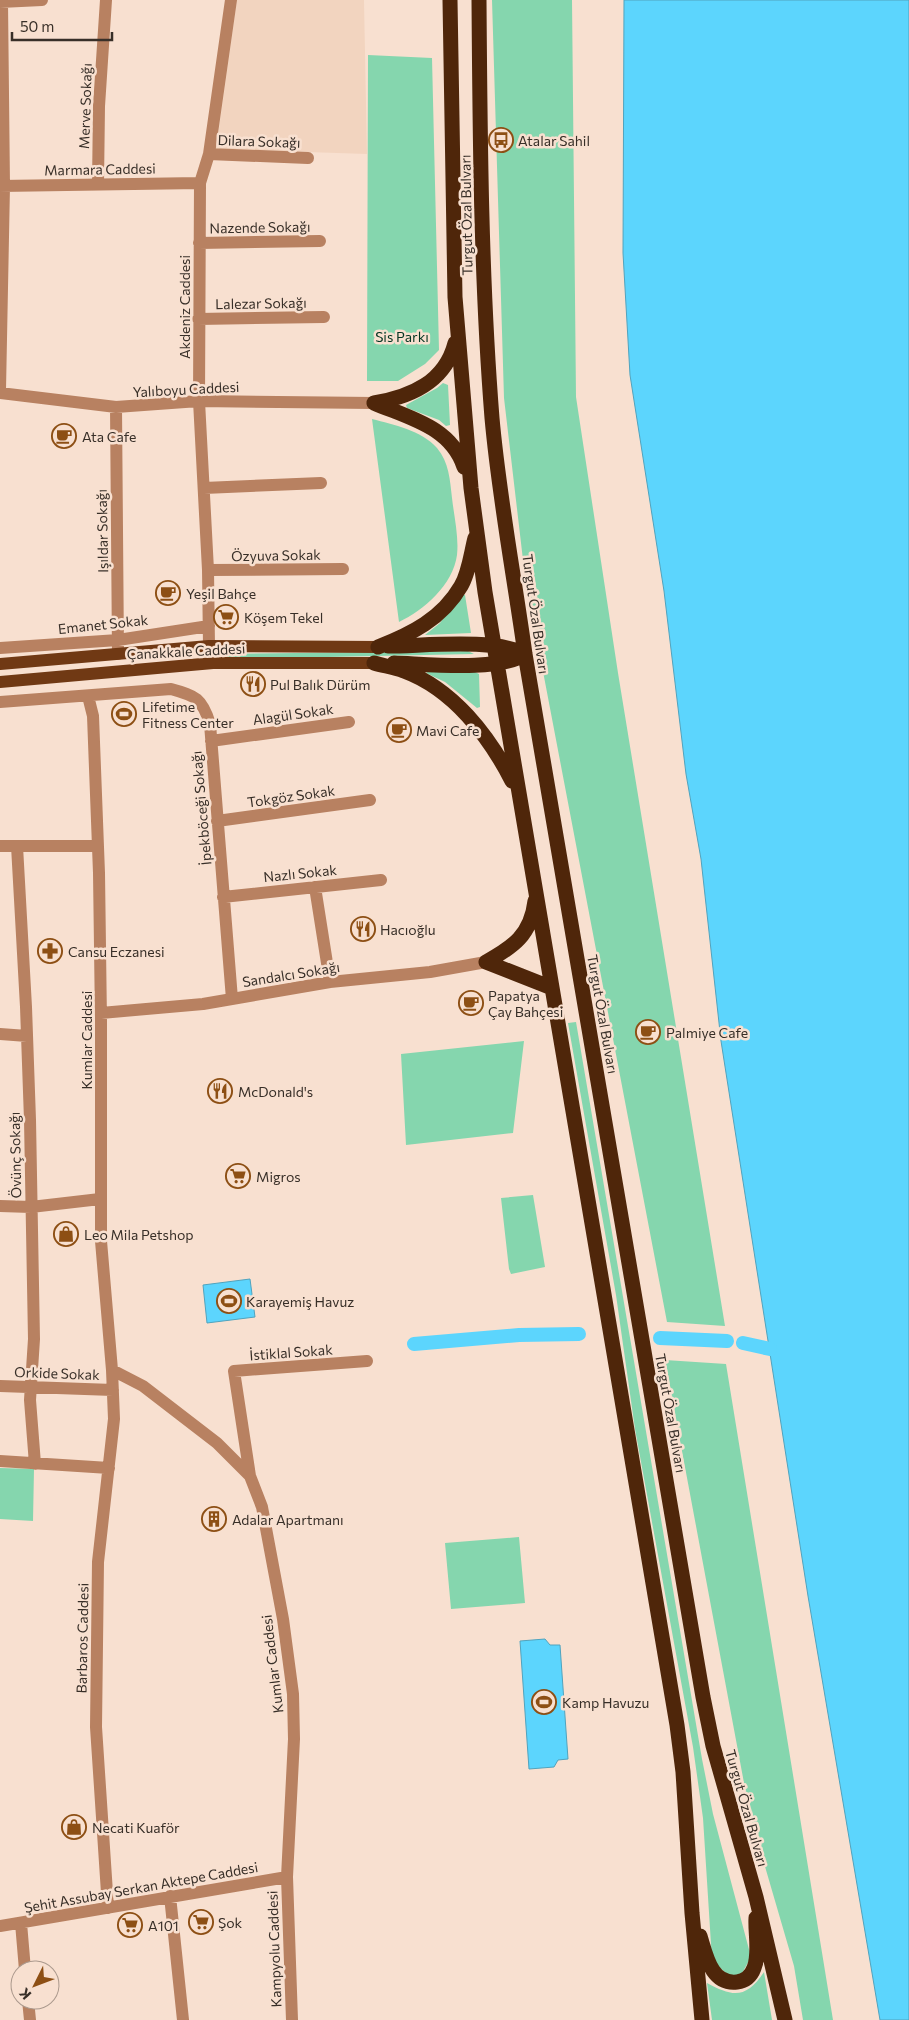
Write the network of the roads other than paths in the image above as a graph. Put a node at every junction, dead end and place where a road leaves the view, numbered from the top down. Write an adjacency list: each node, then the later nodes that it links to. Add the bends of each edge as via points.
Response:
1 (42, 0): 6 (street)
2 (106, 0): 10 (street, Merve Sokağı)
3 (231, 0): 7 (street, Akdeniz Caddesi)
4 (450, 0): 16 (highway, Turgut Özal Bulvarı)
5 (479, 0): 34 (highway, Turgut Özal Bulvarı, via 481,208 489,374 499,481)
6 (1, 2): 11 (street)
7 (209, 154): 8 (street, Dilara Sokağı); 9 (street, Akdeniz Caddesi)
8 (308, 158)
9 (200, 183): 10 (street, Marmara Caddesi); 13 (street, Akdeniz Caddesi)
10 (98, 184): 11 (street, Marmara Caddesi)
11 (2, 186): 17 (street)
12 (320, 241): 13 (street, Nazende Sokağı)
13 (199, 243): 15 (street, Akdeniz Caddesi)
14 (324, 317): 15 (street, Lalezar Sokağı)
15 (198, 319): 18 (street, Akdeniz Caddesi)
16 (457, 335): 19 (highway, via 451,358 442,371 401,398); 23 (highway, Turgut Özal Bulvarı)
17 (0, 391): 20 (street, Yalıboyu Caddesi)
18 (199, 401): 19 (street, Yalıboyu Caddesi); 20 (street, Yalıboyu Caddesi); 22 (street, Akdeniz Caddesi)
19 (374, 402): 23 (highway, via 431,426 451,442 460,453)
20 (116, 407): 28 (street, Işıldar Sokağı)
21 (322, 483): 22 (street)
22 (204, 488): 26 (street, Akdeniz Caddesi)
23 (471, 488): 24 (highway, Turgut Özal Bulvarı)
24 (476, 531): 29 (highway, Turgut Özal Bulvarı); 31 (highway, via 462,586 450,602 411,634)
25 (343, 569): 26 (street, Özyuva Sokak)
26 (208, 570): 27 (street, Akdeniz Caddesi)
27 (209, 626): 28 (street, Emanet Sokak); 30 (street, Akdeniz Caddesi)
28 (118, 640): 32 (street, Emanet Sokak); 33 (street, Işıldar Sokağı)
29 (494, 645): 31 (highway); 34 (highway, via 514,648); 37 (highway, Turgut Özal Bulvarı)
30 (209, 646): 31 (main road); 33 (main road)
31 (378, 646)
32 (0, 648)
33 (118, 654): 36 (main road)
34 (525, 654): 37 (highway); 74 (highway, Turgut Özal Bulvarı, via 703,1697 725,1794)
35 (374, 663): 37 (highway); 38 (main road, Çanakkale Caddesi, via 213,663); 43 (highway, via 404,671 438,689 471,719 500,759)
36 (0, 664)
37 (497, 664): 43 (highway)
38 (0, 682)
39 (88, 696): 40 (street, İpekböceği Sokağı); 42 (street, İpekböceği Sokağı, via 171,689 194,695 204,705); 48 (street, Kumlar Caddesi, via 93,716)
40 (0, 702)
41 (349, 722): 42 (street, Alagül Sokak)
42 (211, 741): 45 (street, İpekböceği Sokağı)
43 (519, 793): 51 (highway)
44 (370, 800): 45 (street, Tokgöz Sokak)
45 (217, 821): 52 (street, İpekböceği Sokağı)
46 (0, 846): 47 (street)
47 (17, 846): 48 (street); 59 (street, Övünç Sokağı)
48 (98, 846): 57 (street, Kumlar Caddesi)
49 (381, 880): 50 (street, Nazlı Sokak)
50 (315, 887): 52 (street, Nazlı Sokak); 54 (street)
51 (536, 892): 53 (highway, via 534,911 519,939 512,948); 55 (highway)
52 (223, 897): 56 (street, İpekböceği Sokağı)
53 (486, 962): 54 (street, Sandalcı Sokağı, via 430,972); 55 (highway)
54 (330, 982): 56 (street, Sandalcı Sokağı)
55 (552, 988): 76 (highway, via 677,1725)
56 (232, 999): 57 (street, Sandalcı Sokağı)
57 (101, 1013): 60 (street, Kumlar Caddesi)
58 (0, 1034): 59 (street)
59 (27, 1036): 62 (street, Övünç Sokağı)
60 (100, 1199): 62 (street); 64 (street, Kumlar Caddesi)
61 (0, 1206): 62 (street)
62 (31, 1207): 66 (street, Övünç Sokağı, via 34,1339)
63 (367, 1362): 71 (street, İstiklal Sokak, via 234,1371)
64 (112, 1370): 67 (street, Barbaros Caddesi); 71 (street, Kumlar Caddesi, via 143,1386 181,1415 217,1443)
65 (0, 1386): 66 (street, Orkide Sokak)
66 (31, 1388): 67 (street, Orkide Sokak); 69 (street, Övünç Sokağı)
67 (113, 1390): 70 (street, Barbaros Caddesi, via 114,1419)
68 (0, 1461): 69 (street)
69 (35, 1464): 70 (street)
70 (108, 1468): 75 (street, Barbaros Caddesi, via 98,1562 96,1727)
71 (250, 1476): 72 (street, Kumlar Caddesi, via 262,1507 293,1694)
72 (287, 1877): 73 (street, Şehit Assubay Serkan Aktepe Caddesi); 81 (street, Kampyolu Caddesi)
73 (170, 1896): 75 (street, Şehit Assubay Serkan Aktepe Caddesi); 80 (street)
74 (756, 1897): 76 (highway, via 756,1964 742,1981 729,1982 714,1973); 83 (highway, Turgut Özal Bulvarı)
75 (108, 1908): 77 (street, Şehit Assubay Serkan Aktepe Caddesi)
76 (692, 1913): 82 (highway)
77 (21, 1923): 78 (street, Şehit Assubay Serkan Aktepe Caddesi); 79 (street)
78 (0, 1926)
79 (25, 1960)
80 (183, 2020)
81 (292, 2020)
82 (702, 2020)
83 (785, 2020)

